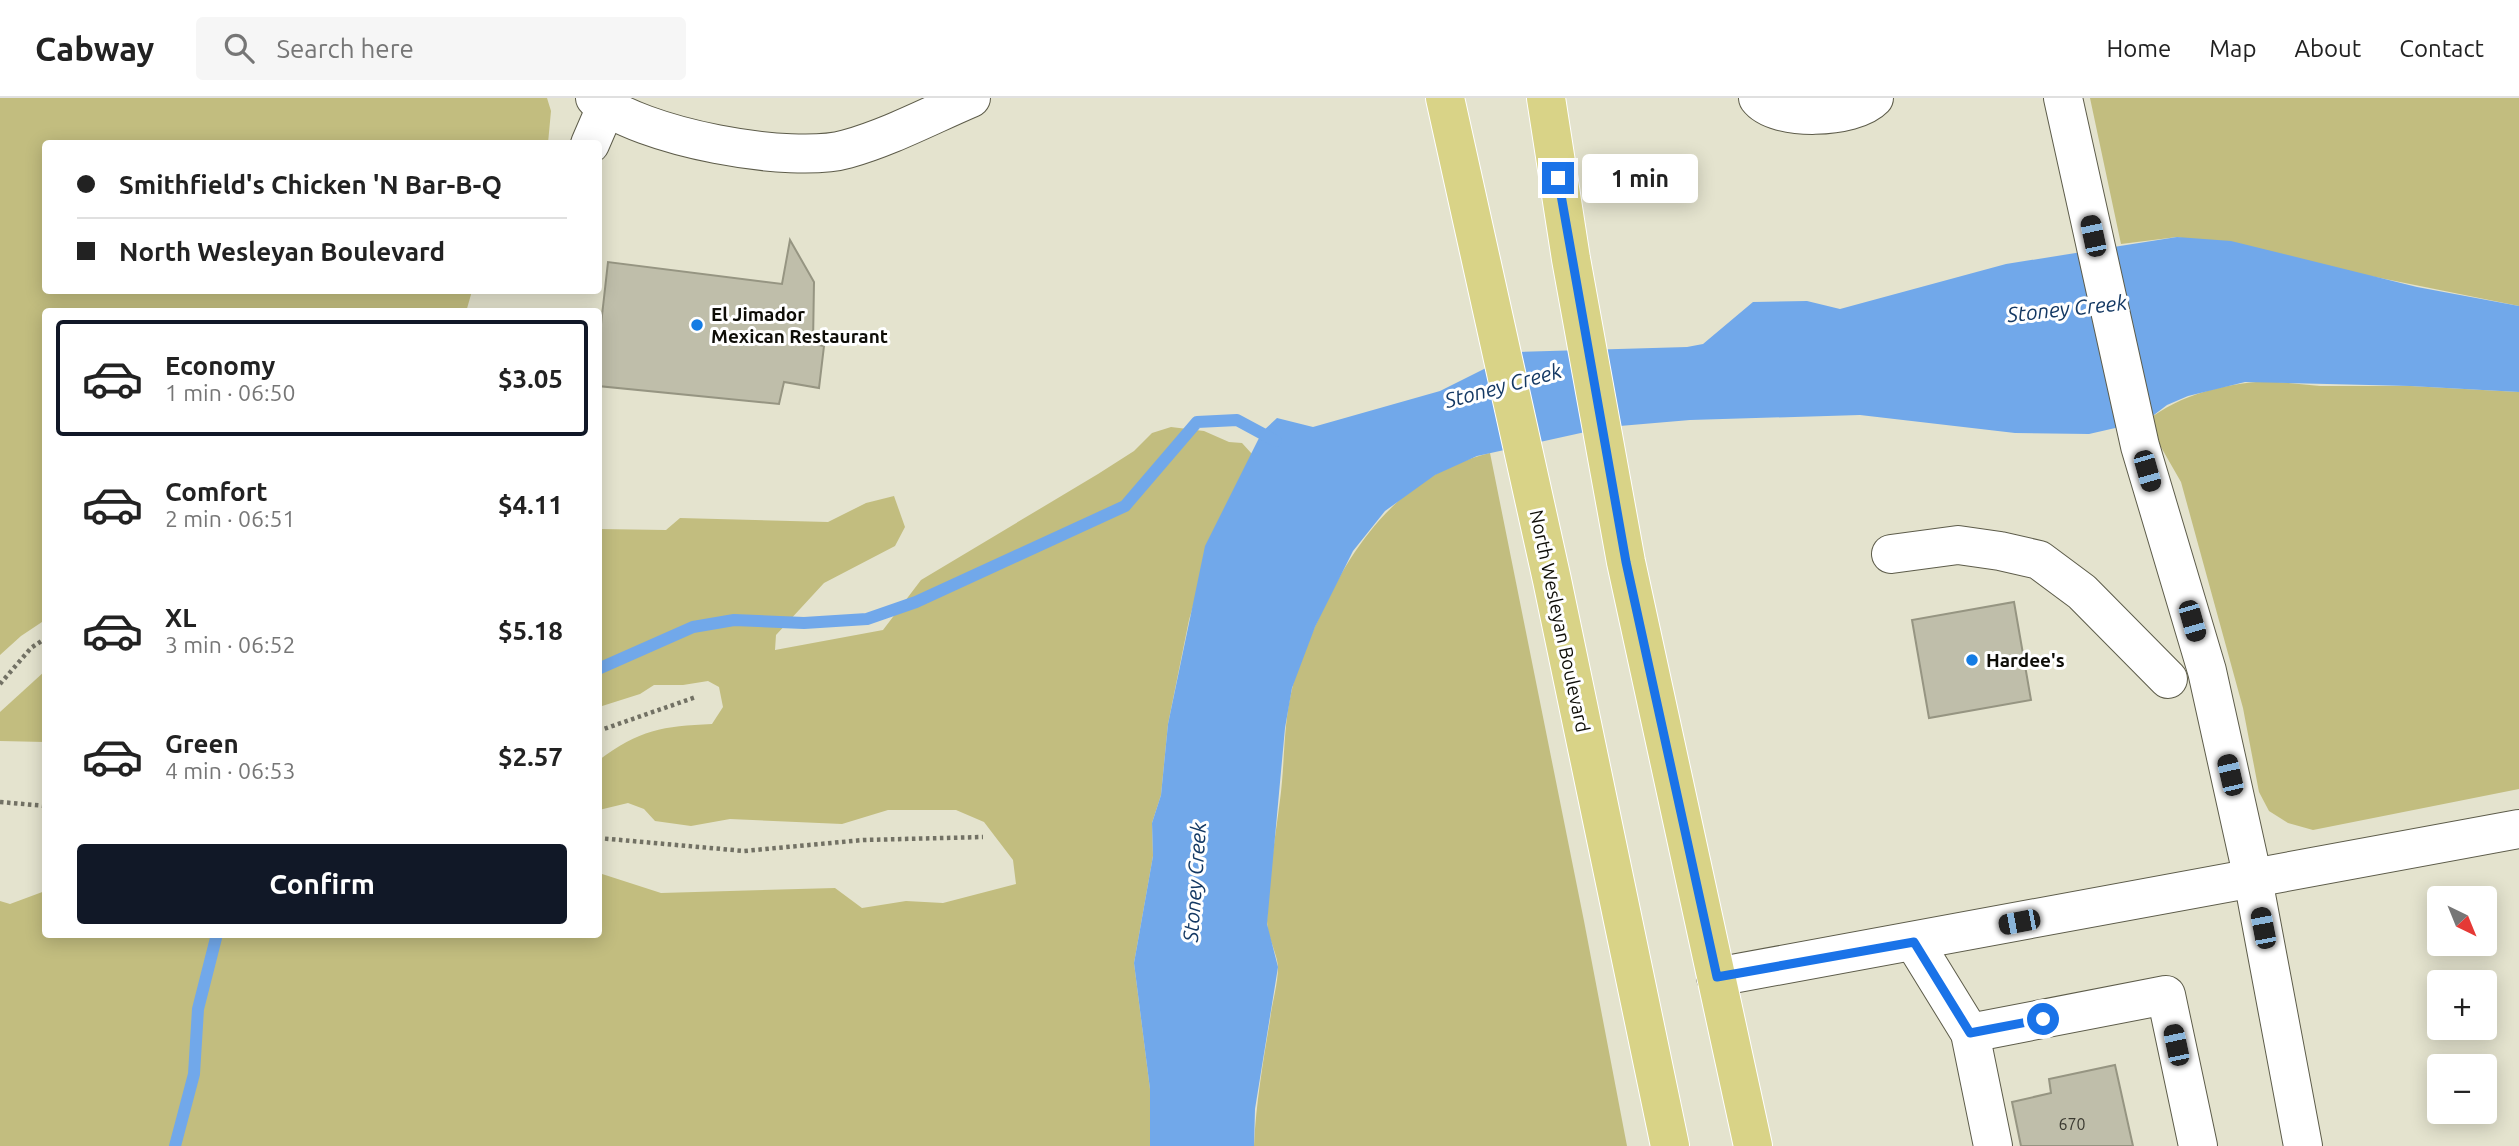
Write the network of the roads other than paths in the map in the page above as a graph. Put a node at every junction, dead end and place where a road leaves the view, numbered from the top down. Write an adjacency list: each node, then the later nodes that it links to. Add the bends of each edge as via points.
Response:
1 (971, 98): 7 (street, via 847,149 816,155 688,139 636,123)
2 (1445, 98): 16 (highway, North Wesleyan Boulevard)
3 (1546, 98): 14 (highway, via 1626,562)
4 (1758, 98): 5 (street, via 1762,104 1791,113 1828,115 1867,105)
5 (1874, 98)
6 (2063, 98): 12 (street, via 2140,446 2207,671)
7 (601, 103): 8 (street)
8 (591, 140)
9 (1891, 554): 10 (street, via 1958,545 2039,560 2082,592)
10 (2168, 680)
11 (2519, 829): 12 (street)
12 (2253, 879): 13 (street); 20 (street)
13 (1914, 942): 14 (street); 15 (street)
14 (1717, 977): 17 (highway)
15 (1970, 1033): 18 (street); 19 (street, via 2166,995)
16 (1670, 1146)
17 (1753, 1146)
18 (1993, 1146)
19 (2198, 1146)
20 (2303, 1146)

